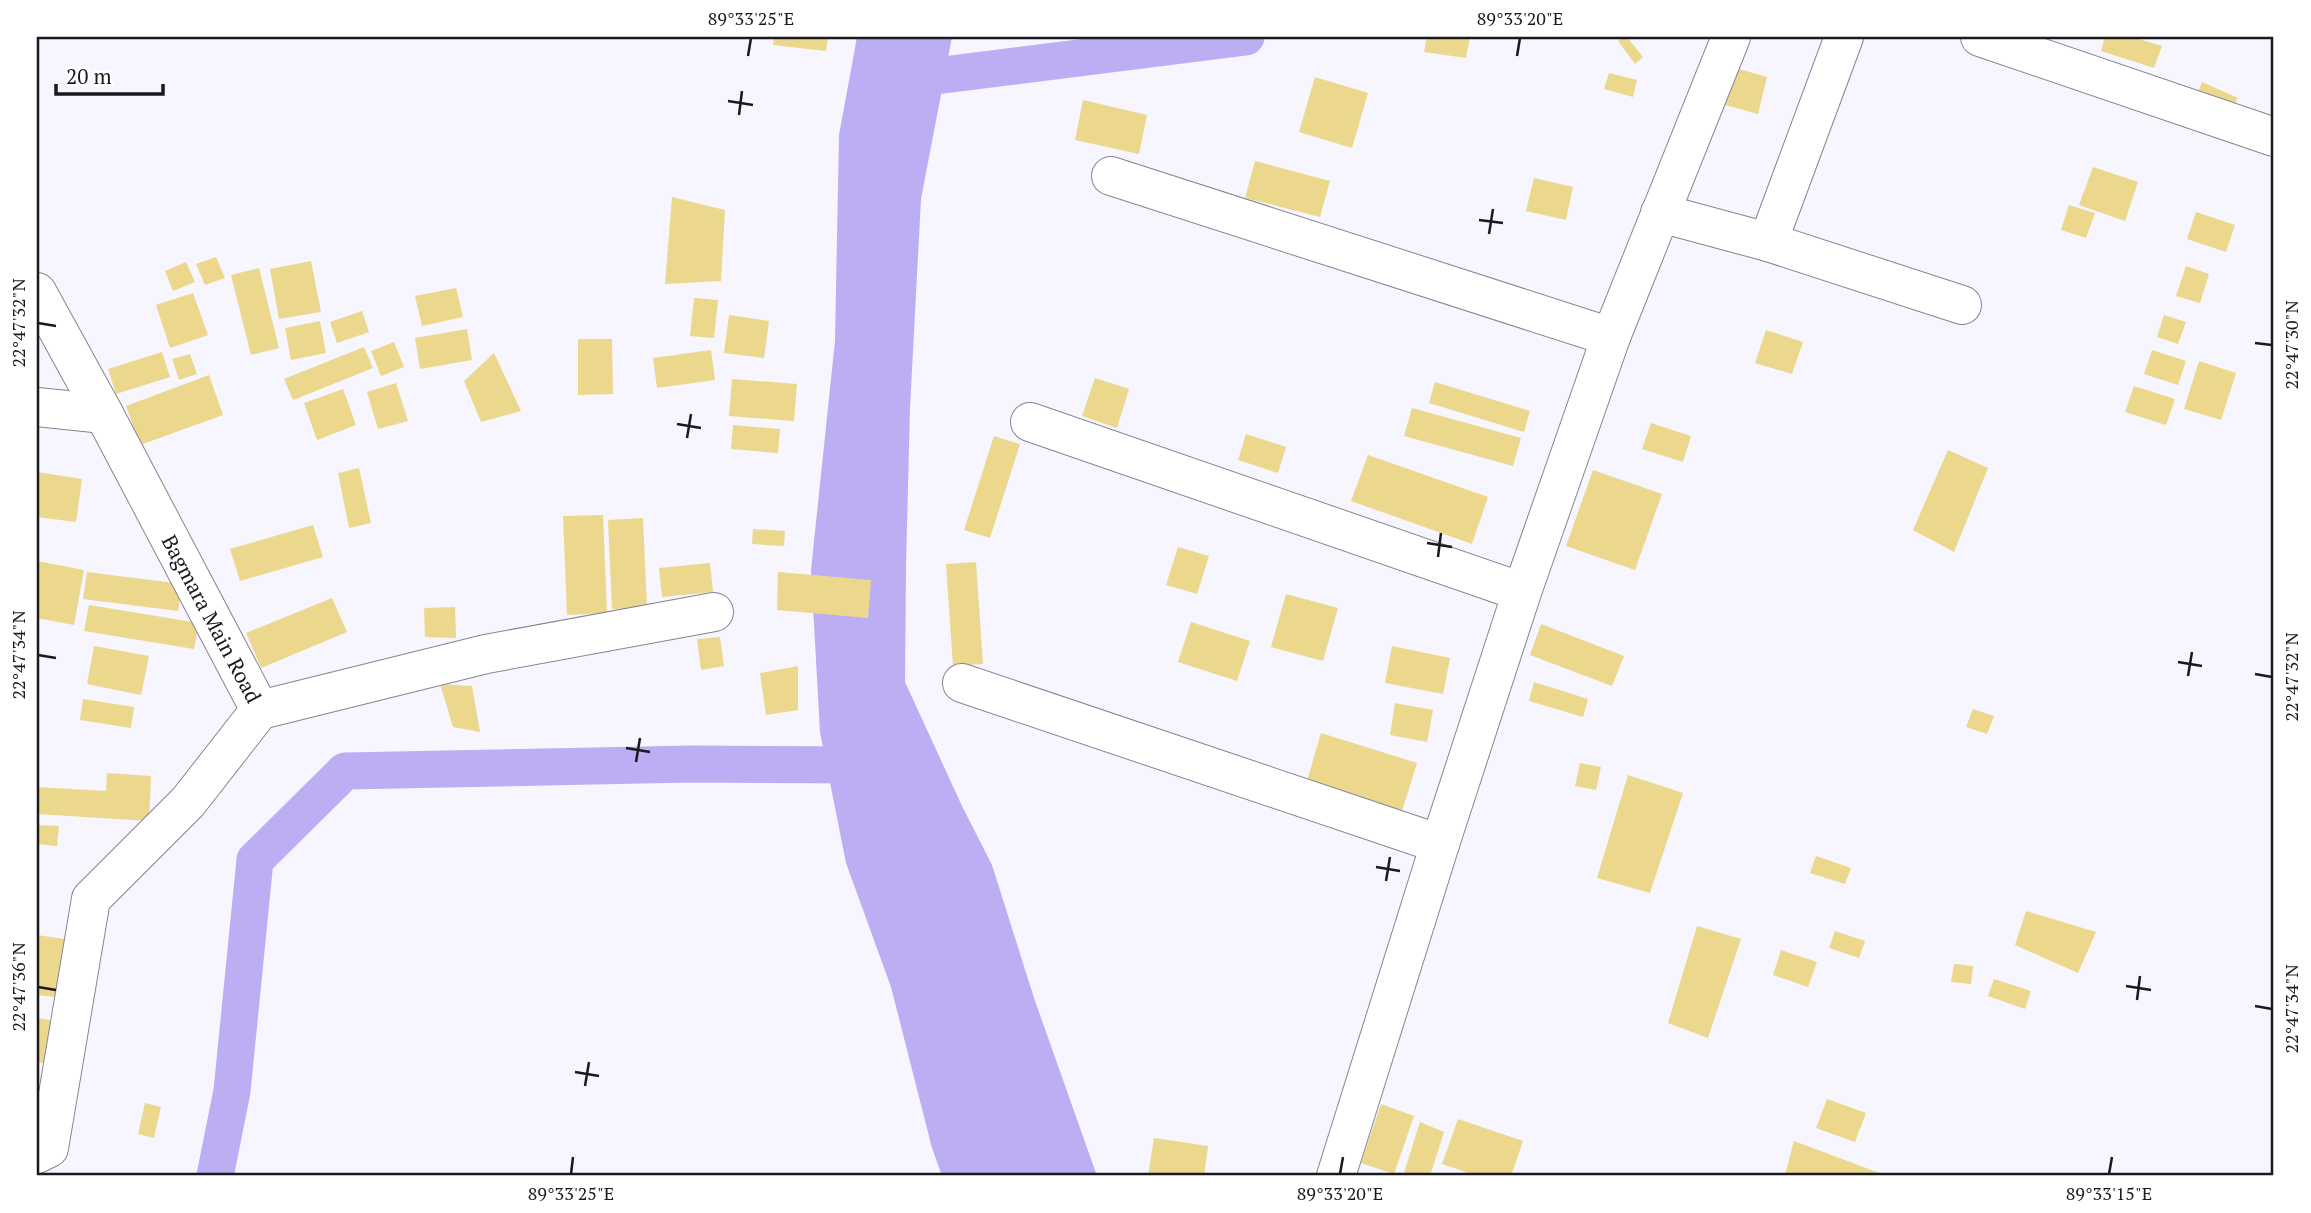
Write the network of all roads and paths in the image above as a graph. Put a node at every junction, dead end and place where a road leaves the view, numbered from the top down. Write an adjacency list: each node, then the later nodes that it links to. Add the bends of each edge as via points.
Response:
1 (1731, 37): 6 (street)
2 (1844, 37): 7 (street)
3 (1983, 37): 4 (street)
4 (2274, 137)
5 (1111, 176): 10 (street)
6 (1660, 213): 7 (street); 10 (street)
7 (1768, 242): 9 (street)
8 (37, 292): 12 (street, Bagmara Main Road)
9 (1962, 305)
10 (1611, 337): 14 (street)
11 (37, 407): 12 (street)
12 (104, 414): 17 (street, Bagmara Main Road)
13 (1030, 422): 14 (street)
14 (1522, 592): 18 (street)
15 (714, 612): 17 (street, via 486,654)
16 (962, 682): 18 (street)
17 (260, 710): 19 (street, Bagmara Main Road, via 188,802 91,899 49,1148)
18 (1440, 844): 20 (street)
19 (37, 1154)
20 (1335, 1176)

